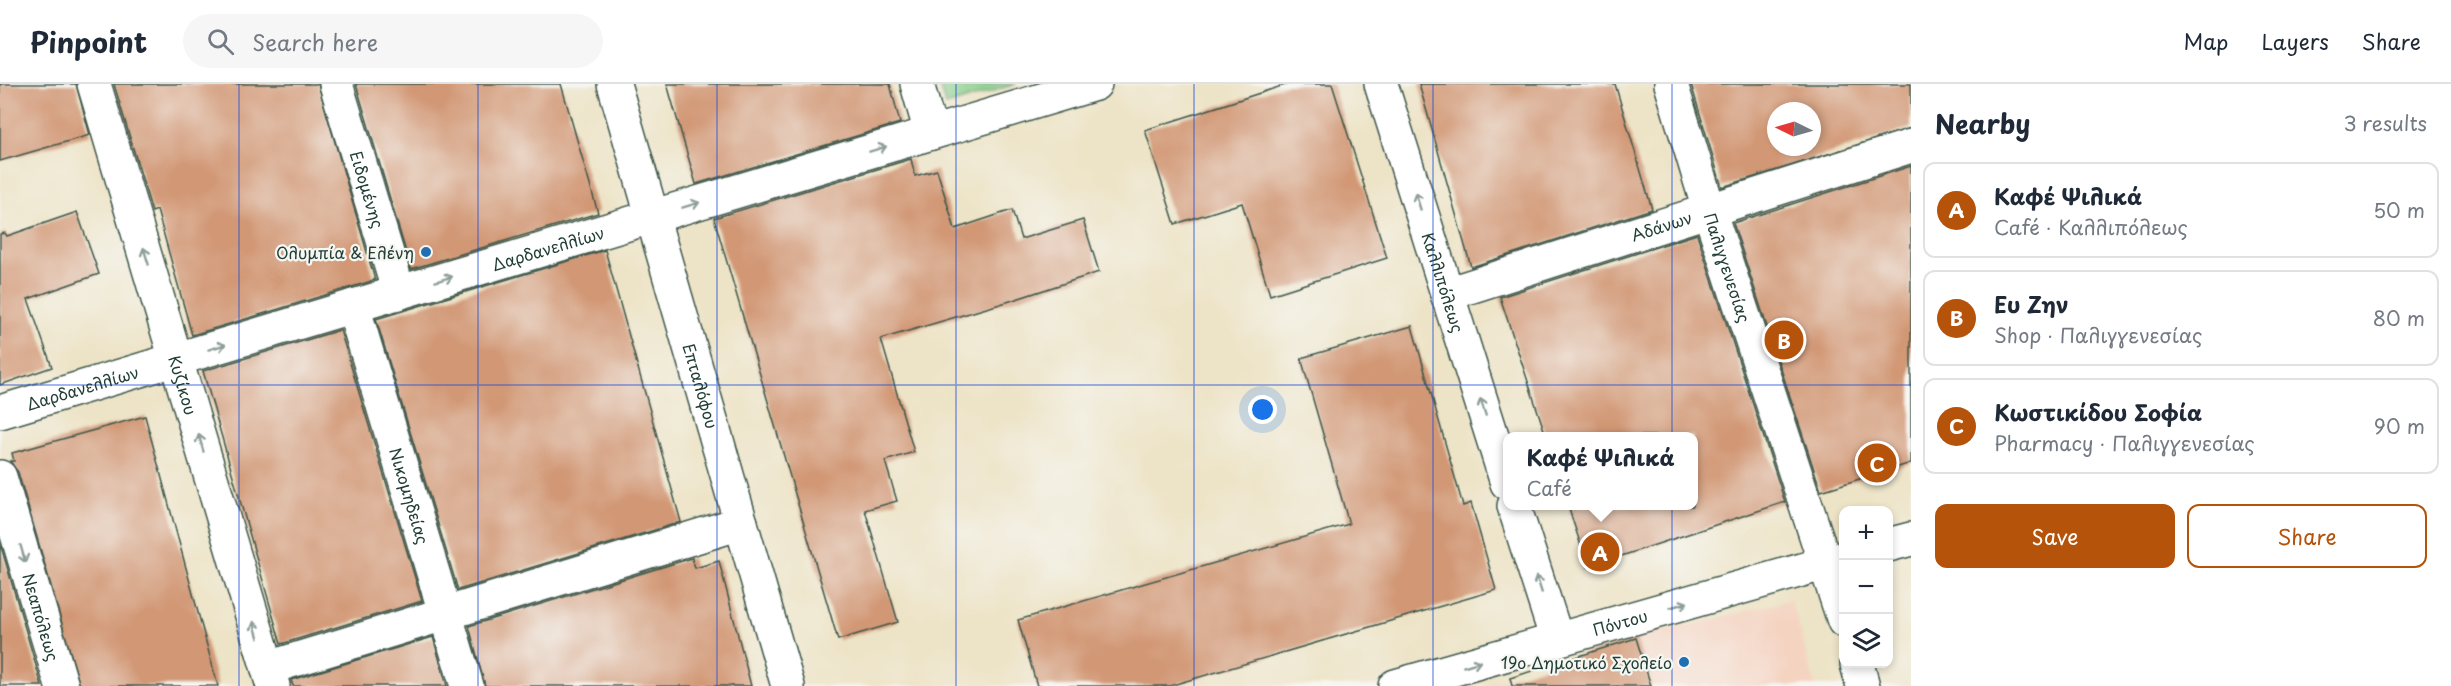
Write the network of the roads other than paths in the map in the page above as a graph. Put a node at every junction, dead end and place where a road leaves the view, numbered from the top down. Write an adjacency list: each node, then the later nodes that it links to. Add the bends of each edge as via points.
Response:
1 (94, 84): 15 (street, Κυζίκου, one-way to 1)
2 (336, 84): 12 (street, Ειδομένης)
3 (614, 84): 11 (street, Επταλόφου)
4 (917, 84): 8 (street)
5 (1095, 84): 8 (street, Δαρδανελλίων)
6 (1381, 84): 13 (street, Καλλιπόλεως, one-way to 6)
7 (1671, 84): 10 (street, Παλιγγενεσίας)
8 (932, 133): 11 (street, Δαρδανελλίων, one-way to 8)
9 (1911, 146): 10 (street, Αδάνων)
10 (1709, 210): 13 (street, Αδάνων); 23 (street, Παλιγγενεσίας)
11 (653, 217): 12 (street, Δαρδανελλίων, one-way to 11); 20 (street, Επταλόφου)
12 (399, 293): 14 (street, Δαρδανελλίων)
13 (1448, 294): 17 (street, Καλλιπόλεως, one-way to 13)
14 (353, 306): 15 (street, Δαρδανελλίων, one-way to 14); 24 (street, Νικομηδείας)
15 (176, 359): 16 (street, Δαρδανελλίων); 28 (street, Κυζίκου, one-way to 15)
16 (0, 412)
17 (1503, 470)
18 (0, 477): 29 (street, Νεαπόλεως, one-way to 29)
19 (1515, 510): 26 (street, one-way to 19)
20 (741, 523): 24 (street); 31 (street, Επταλόφου)
21 (1911, 539): 22 (street)
22 (1893, 544)
23 (1835, 560): 25 (street, Παλιγγενεσίας); 26 (street, Πόντου, one-way to 23)
24 (446, 614): 28 (street); 30 (street, Νικομηδείας)
25 (1843, 614)
26 (1557, 640): 32 (street, Πόντου, one-way to 26)
27 (1858, 668): 33 (street)
28 (270, 677)
29 (62, 686)
30 (467, 686)
31 (788, 686)
32 (1395, 686)
33 (1863, 686)

